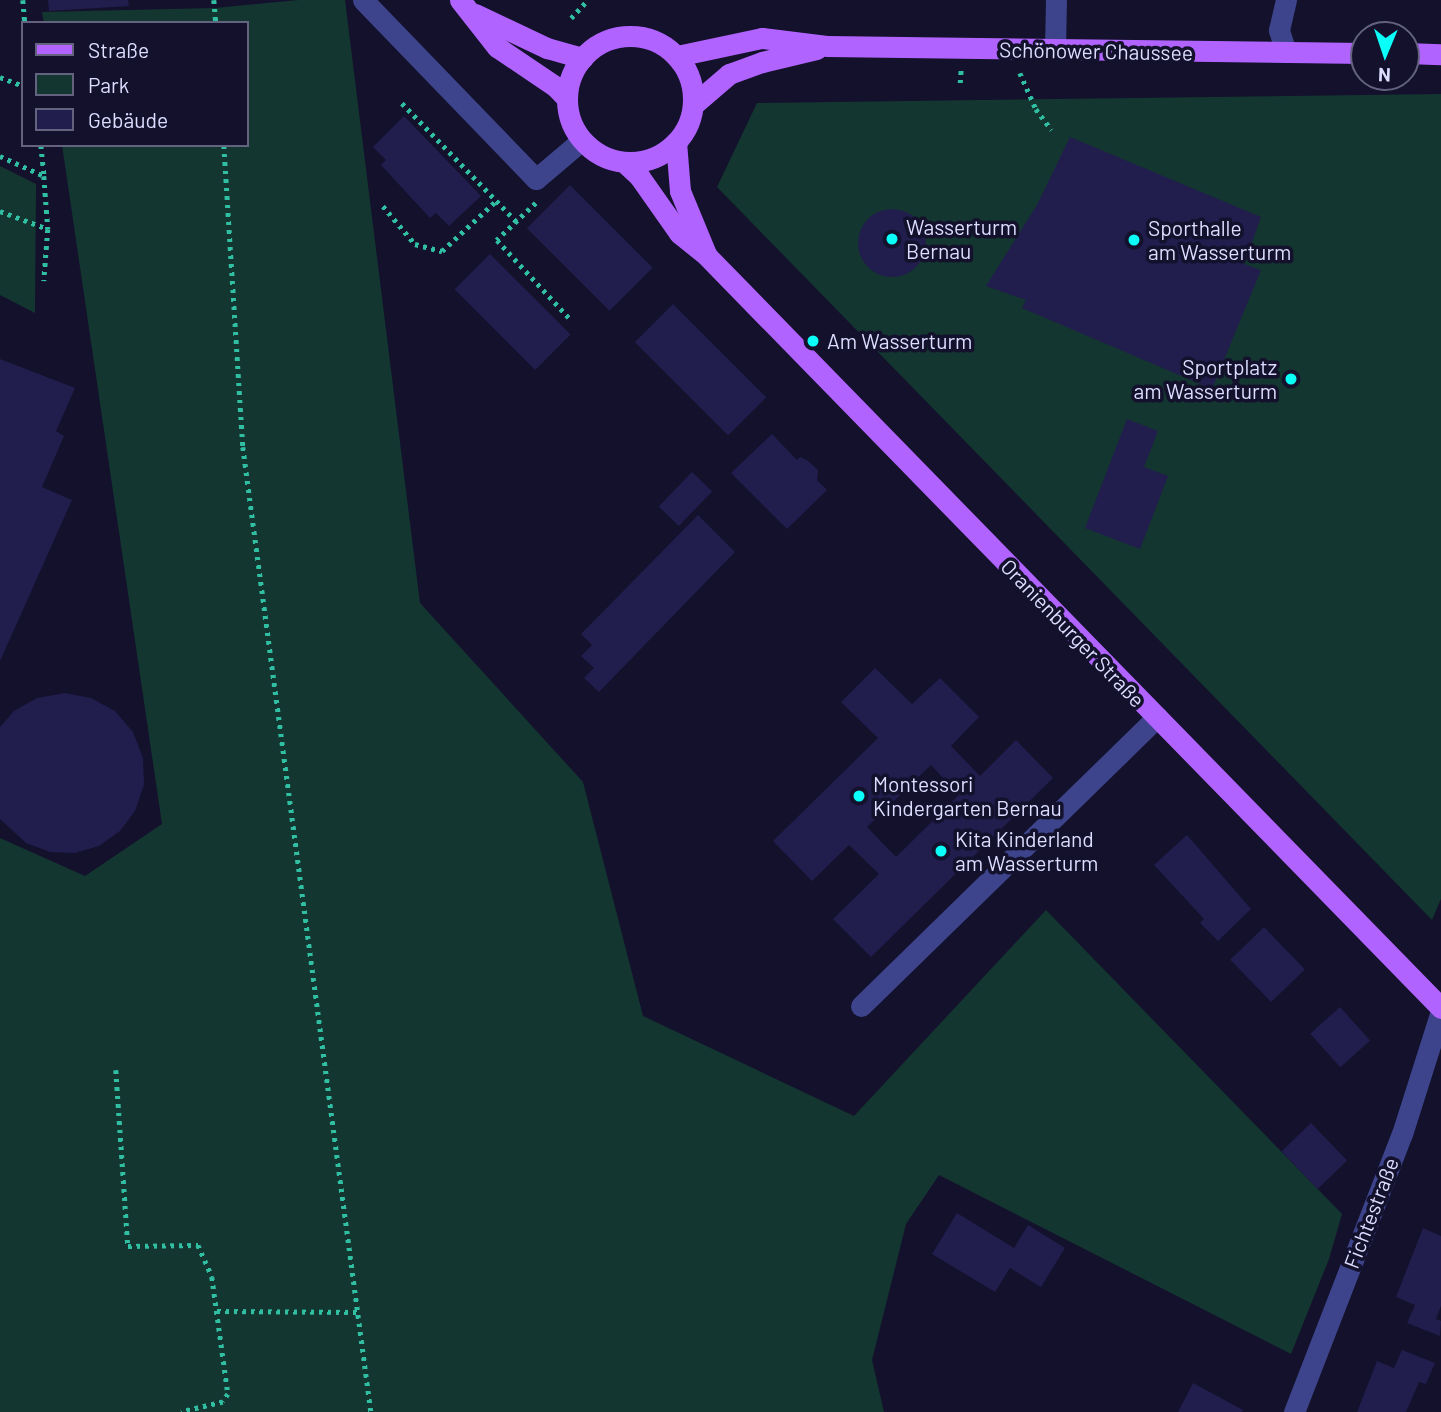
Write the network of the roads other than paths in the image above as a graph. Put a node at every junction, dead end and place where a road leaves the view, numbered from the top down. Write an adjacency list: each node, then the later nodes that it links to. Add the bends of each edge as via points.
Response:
1 (362, 0): 15 (street, via 536,179)
2 (1056, 0): 6 (street)
3 (1286, 0): 7 (street, via 1279,30)
4 (466, 7): 12 (main road, via 547,48); 13 (main road, via 497,47)
5 (827, 46): 6 (main road, Schönower Chaussee); 11 (main road, Schönower Chaussee, via 762,38); 14 (main road, Schönower Chaussee, via 729,74)
6 (1055, 50): 7 (main road, Schönower Chaussee)
7 (1286, 52): 8 (main road, Schönower Chaussee)
8 (1350, 53)
9 (1420, 53): 10 (main road)
10 (1441, 54)
11 (677, 56): 12 (main road, via 660,43 629,36 599,45); 14 (main road, via 690,79)
12 (583, 58): 13 (main road, via 571,77)
13 (567, 99): 15 (main road, via 571,121)
14 (693, 105): 16 (main road, via 685,131)
15 (582, 140): 17 (main road, via 601,155)
16 (676, 142): 17 (main road, via 653,158); 18 (main road, Oranienburger Straße, via 680,191)
17 (624, 162): 18 (main road, Oranienburger Straße, via 679,233)
18 (707, 256): 19 (main road, Oranienburger Straße)
19 (1157, 717): 20 (street); 21 (main road, Oranienburger Straße)
20 (861, 1006)
21 (1441, 1009): 22 (street, Fichtestraße, via 1402,1134)
22 (1294, 1412)

